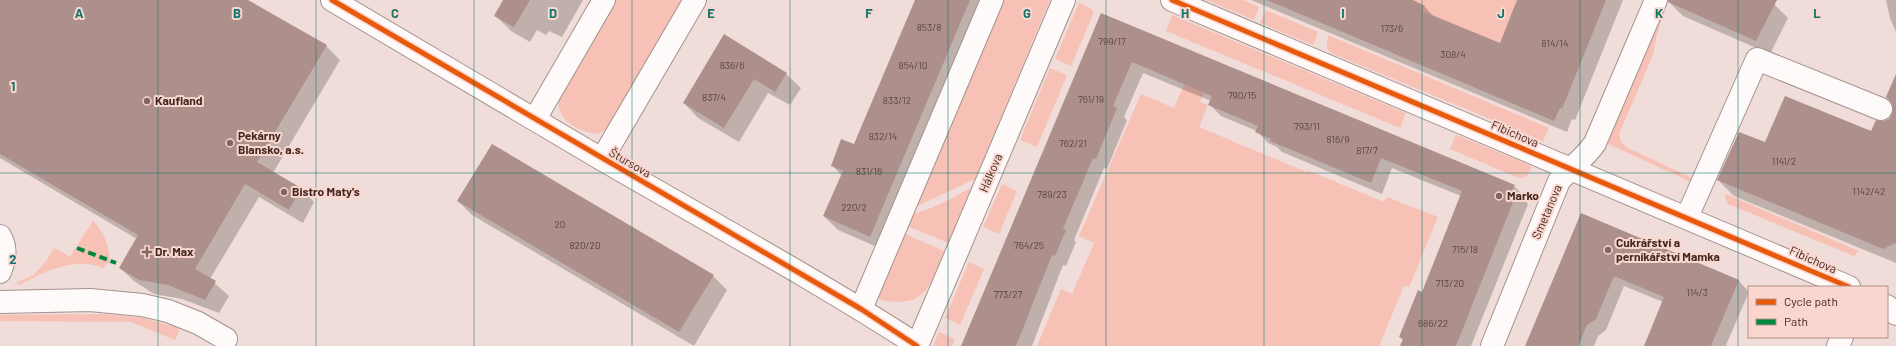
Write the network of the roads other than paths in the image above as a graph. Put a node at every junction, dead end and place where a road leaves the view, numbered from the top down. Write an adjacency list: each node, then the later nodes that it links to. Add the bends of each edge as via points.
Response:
1 (332, 0): 9 (street, Štursova)
2 (604, 0): 9 (street)
3 (695, 0): 10 (street, Štursova)
4 (992, 0): 18 (street)
5 (1064, 0): 21 (street, Hálkova)
6 (1172, 0): 11 (street, Fibichova)
7 (1656, 0): 11 (street, Smetanova, via 1595,143 1580,161)
8 (1881, 109): 12 (street, via 1757,59)
9 (534, 119): 10 (street, Štursova)
10 (602, 160): 18 (street, Štursova)
11 (1570, 168): 12 (street, Fibichova); 22 (street, Smetanova, via 1559,181)
12 (1687, 217): 15 (street, Fibichova)
13 (0, 236): 14 (street, via 5,246 5,258)
14 (0, 272)
15 (1847, 286)
16 (0, 302): 20 (street, via 90,300 142,305 168,311 198,323)
17 (1888, 307): 19 (street)
18 (861, 309): 21 (street, Štursova)
19 (1896, 314)
20 (226, 339)
21 (917, 346)
22 (1492, 346)

